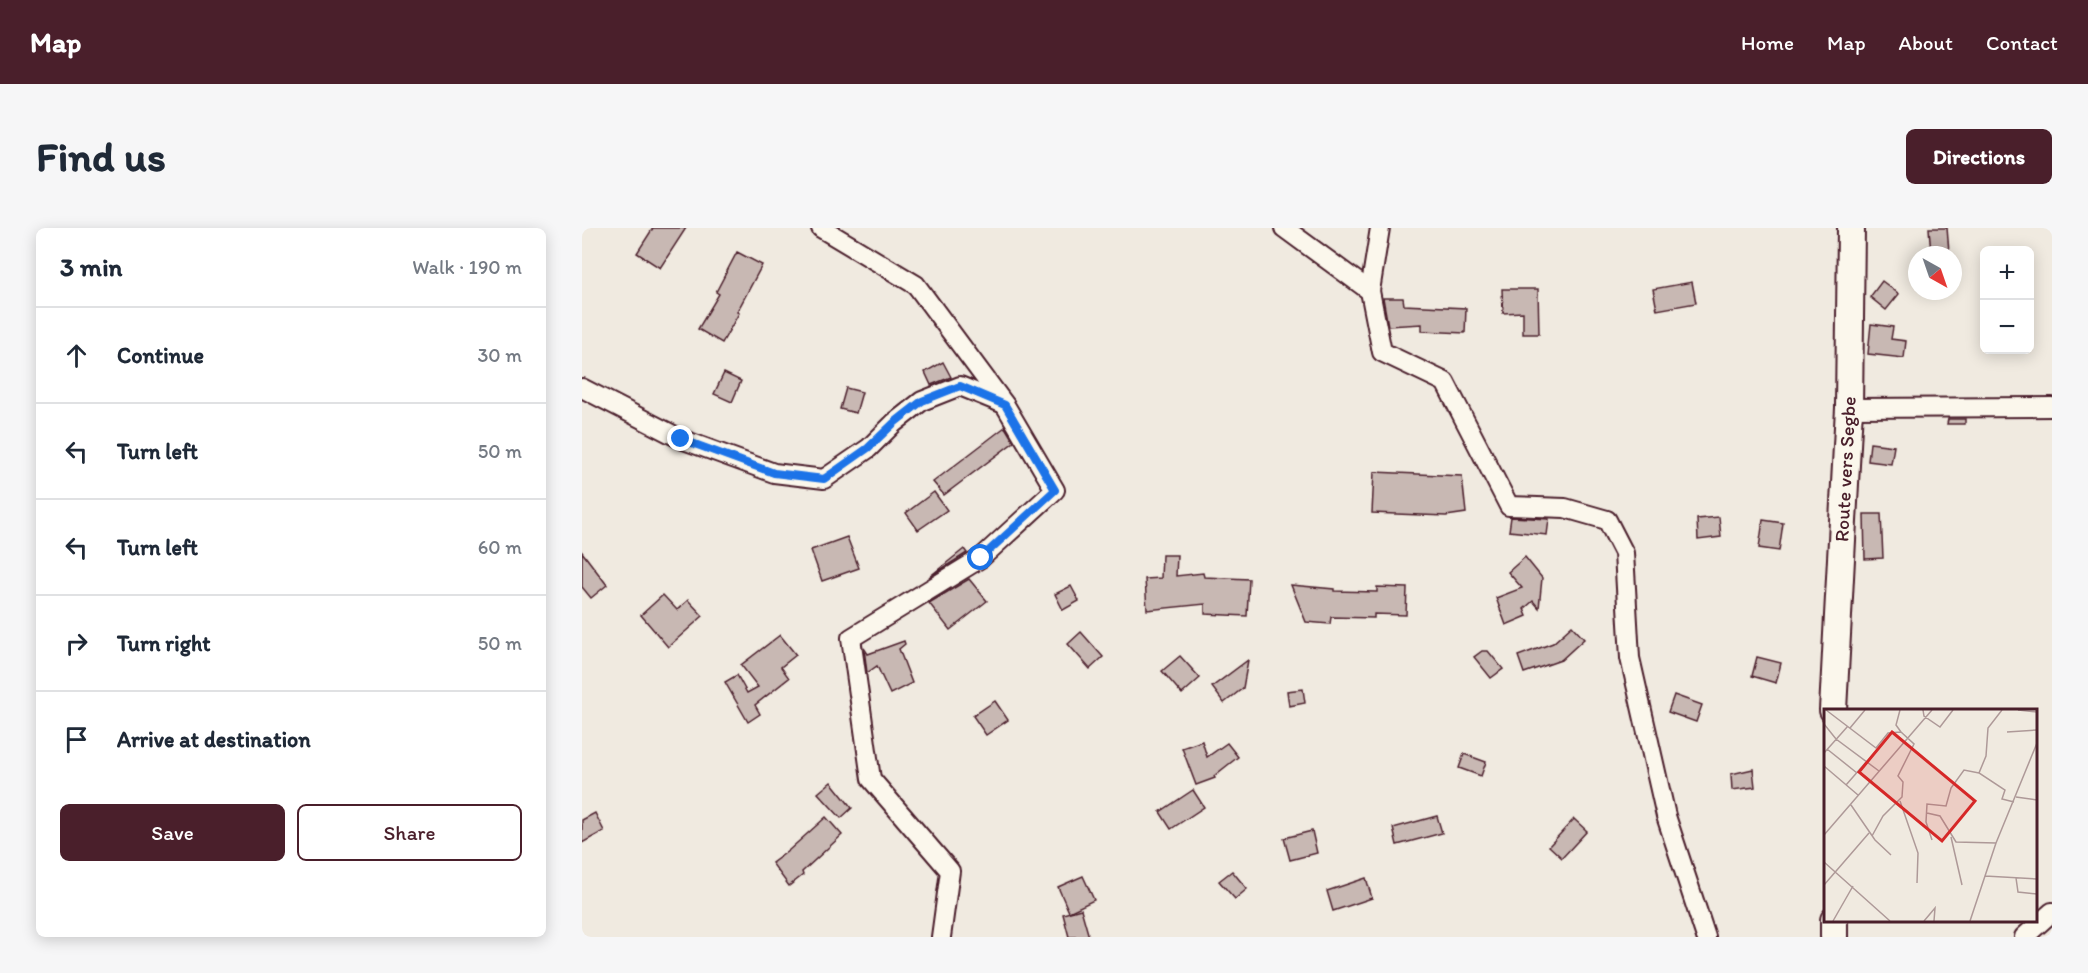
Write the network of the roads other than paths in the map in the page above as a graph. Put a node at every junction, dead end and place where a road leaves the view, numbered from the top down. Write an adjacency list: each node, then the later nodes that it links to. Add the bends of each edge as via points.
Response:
1 (821, 228): 7 (street, via 916,285)
2 (1284, 228): 5 (street)
3 (1380, 228): 5 (street)
4 (1851, 228): 9 (main road, Route vers Segbe)
5 (1370, 291): 13 (street, via 1382,352 1445,382 1509,506 1565,508 1607,520 1624,553 1630,658 1666,816)
6 (582, 388): 7 (street, via 681,439 774,473 824,479 868,448 922,401 960,386)
7 (1005, 405): 12 (street, via 1055,490 981,558 851,638 871,779 950,871)
8 (2052, 407): 9 (street)
9 (1849, 408): 10 (main road, Route vers Segbe)
10 (1833, 709)
11 (2052, 912): 14 (street)
12 (941, 937)
13 (1706, 937)
14 (2024, 937)

